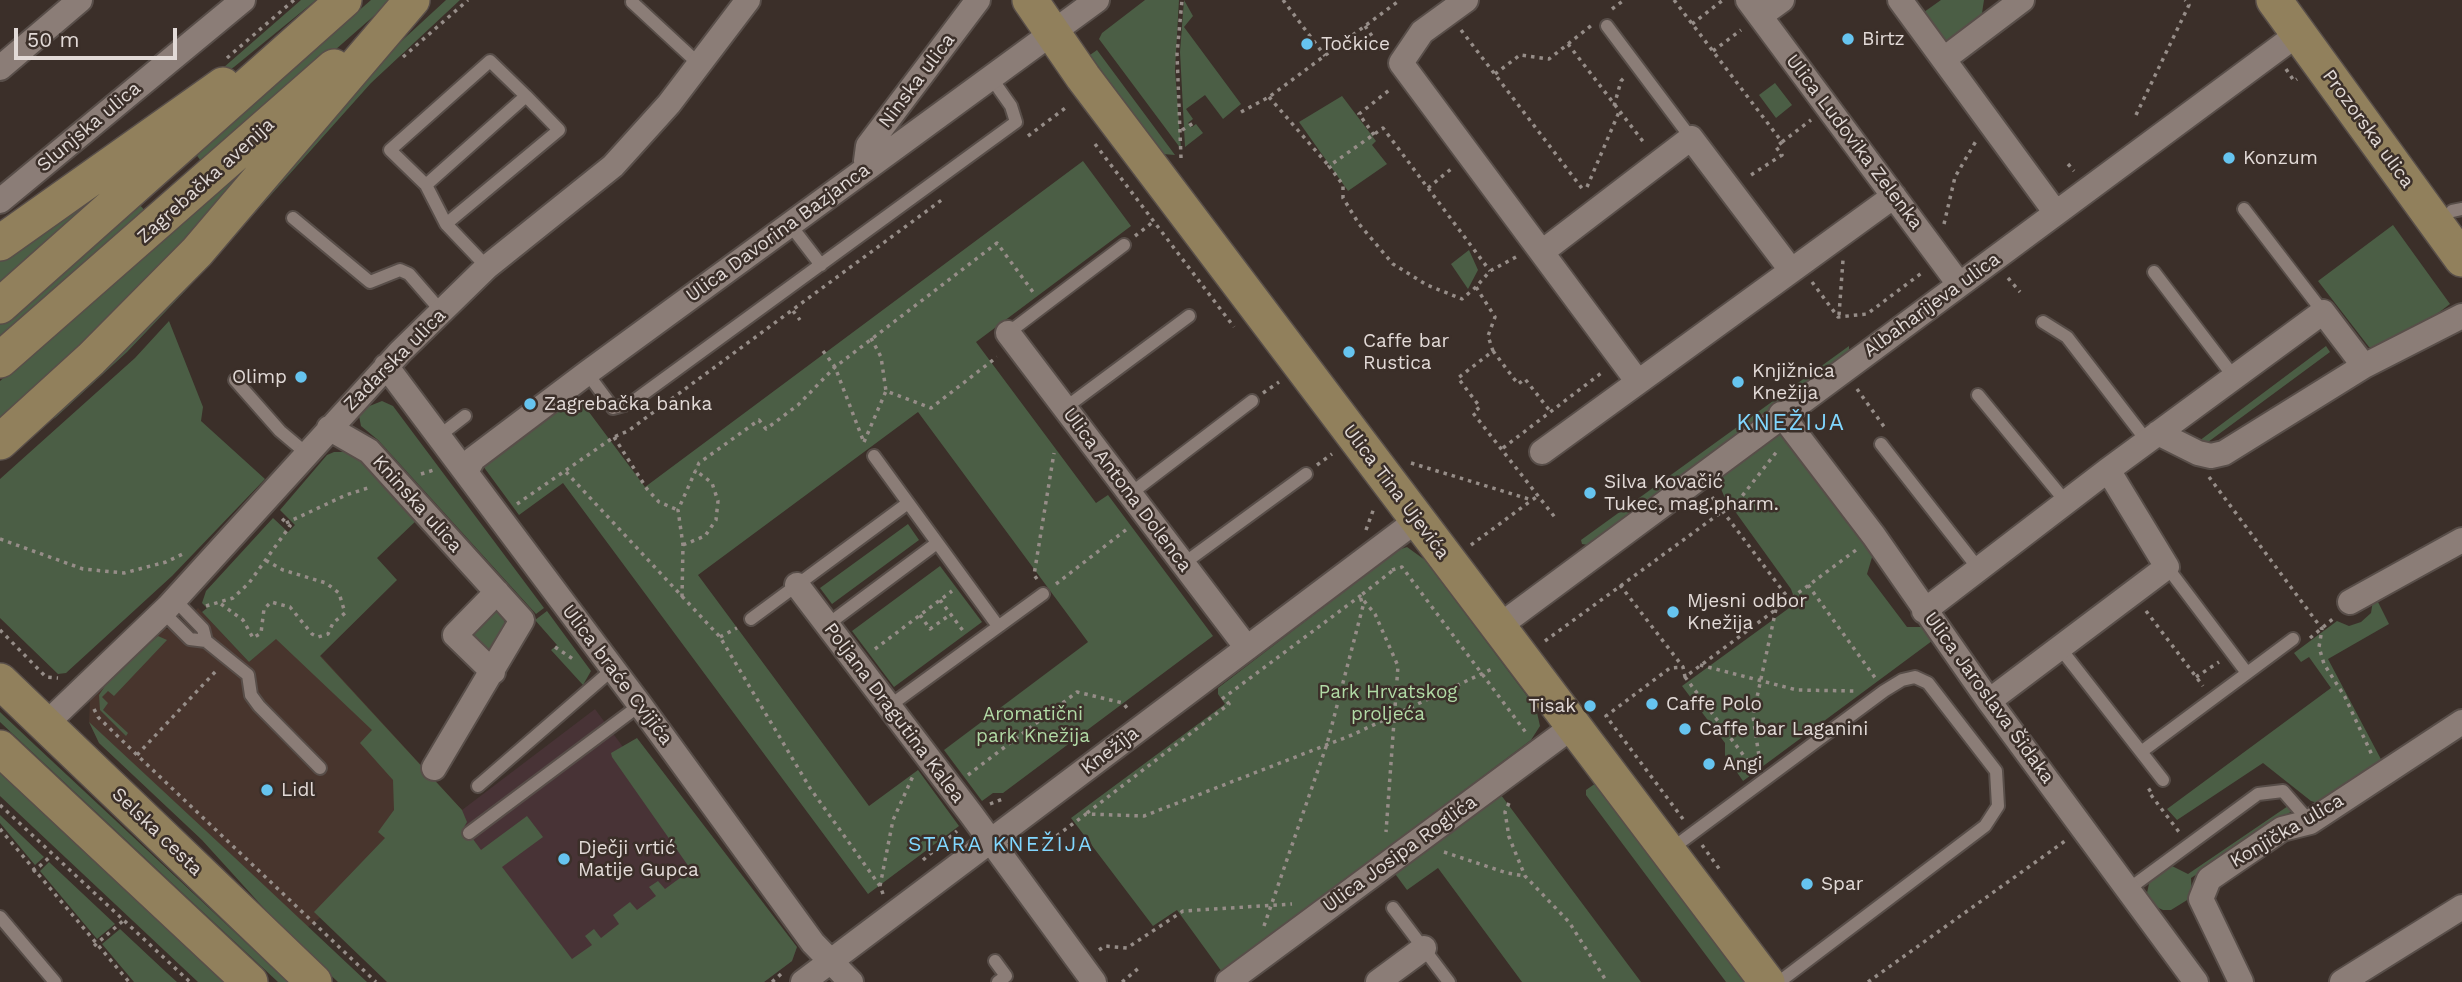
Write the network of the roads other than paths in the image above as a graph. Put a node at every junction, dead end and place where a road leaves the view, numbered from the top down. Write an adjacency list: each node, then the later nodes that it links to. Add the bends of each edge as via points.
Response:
1 (80, 0): 21 (street)
2 (243, 0): 29 (street, Slunjska ulica)
3 (338, 0): 35 (main road)
4 (344, 0): 26 (main road, Zagrebačka avenija)
5 (411, 0): 26 (main road, Zagrebačka avenija); 66 (main road, via 197,252)
6 (748, 0): 20 (street, Zadarska ulica)
7 (978, 0): 25 (street, Ninska ulica, via 868,146)
8 (1030, 0): 18 (main road, Ulica Tina Ujevića)
9 (1097, 0): 18 (street, Ulica Davorina Bazjanca)
10 (1466, 0): 37 (street, via 1422,33 1400,72 1469,154)
11 (1782, 0): 16 (street)
12 (1900, 0): 19 (street)
13 (2022, 0): 19 (street)
14 (632, 2): 20 (lane)
15 (2287, 10): 31 (street, Albaharijeva ulica); 38 (main road, Prozorska ulica)
16 (1751, 15): 28 (street, Ulica Ludovika Zelenka)
17 (1601, 22): 24 (lane)
18 (1053, 33): 22 (street, Ulica Davorina Bazjanca); 77 (main road, Ulica Tina Ujevića)
19 (1944, 59): 31 (street)
20 (700, 65): 40 (street, Zadarska ulica, via 613,166)
21 (0, 68)
22 (992, 79): 25 (street, Ulica Davorina Bazjanca); 39 (lane, via 1016,122)
23 (526, 96): 27 (lane); 27 (lane, via 490,61 390,150); 33 (lane, via 559,130)
24 (1691, 138): 37 (street, via 1659,163 1591,201); 41 (street)
25 (870, 166): 34 (street, Ulica Davorina Bazjanca)
26 (171, 184): 44 (main road, Zagrebačka avenija); 51 (main road, Zagrebačka avenija)
27 (426, 185): 33 (lane)
28 (1894, 196): 41 (street); 43 (street, Ulica Ludovika Zelenka)
29 (0, 201)
30 (2244, 209): 46 (lane)
31 (2056, 213): 43 (street, Albaharijeva ulica)
32 (293, 218): 45 (lane, via 370,282 400,270 410,274)
33 (446, 224): 40 (lane)
34 (791, 226): 39 (lane); 54 (street, Ulica Davorina Bazjanca)
35 (0, 243)
36 (1124, 245): 50 (lane, via 1043,306)
37 (1539, 249): 57 (street)
38 (2462, 259)
39 (821, 265): 54 (lane, via 631,403 613,408)
40 (487, 267): 45 (street, Zadarska ulica)
41 (1795, 267): 57 (street)
42 (2154, 272): 55 (lane)
43 (1959, 284): 62 (street, Albaharijeva ulica)
44 (0, 306)
45 (442, 312): 52 (street, Zadarska ulica)
46 (2323, 312): 53 (street); 55 (street)
47 (1189, 316): 60 (lane)
48 (2462, 316): 53 (street)
49 (2043, 322): 65 (lane, via 2067,337)
50 (1012, 338): 60 (street, Ulica Antona Dolenca)
51 (0, 360)
52 (386, 366): 63 (street, Zadarska ulica); 64 (street, Ulica braće Cvijića)
53 (2364, 366): 65 (street, via 2224,453 2211,456)
54 (587, 373): 71 (street, Ulica Davorina Bazjanca)
55 (2234, 377): 65 (street)
56 (235, 380): 69 (lane)
57 (1637, 382): 68 (street)
58 (1978, 395): 75 (lane)
59 (1252, 401): 74 (lane)
60 (1065, 408): 74 (street, Ulica Antona Dolenca)
61 (465, 416): 64 (lane)
62 (1789, 424): 88 (street, Ulica Jaroslava Šidaka); 92 (street, Albaharijeva ulica, via 1697,479)
63 (329, 428): 69 (street, Zadarska ulica); 84 (street, Kninska ulica, via 369,450)
64 (439, 436): 71 (street, Ulica braće Cvijića)
65 (2152, 437): 72 (street)
66 (0, 442)
67 (1881, 444): 82 (lane)
68 (1542, 452)
69 (306, 453): 87 (street, Zadarska ulica)
70 (874, 456): 76 (lane)
71 (455, 469): 96 (street, Ulica braće Cvijića)
72 (2108, 470): 75 (street); 81 (street)
73 (1306, 474): 80 (lane)
74 (1130, 494): 80 (street, Ulica Antona Dolenca)
75 (2066, 502): 82 (street)
76 (908, 503): 79 (lane); 83 (lane)
77 (1417, 520): 92 (main road, Ulica Tina Ujevića); 94 (street, Knežija)
78 (2462, 540): 86 (street)
79 (937, 542): 90 (lane); 91 (lane)
80 (1184, 564): 94 (street, Ulica Antona Dolenca)
81 (2167, 566): 95 (street); 98 (lane)
82 (1978, 568): 88 (street)
83 (797, 585): 89 (lane); 90 (street, Poljana Dragutina Kalea)
84 (497, 592): 97 (street, Kninska ulica, via 522,620); 97 (street, via 455,635)
85 (1043, 594): 91 (lane)
86 (2350, 602)
87 (169, 606): 104 (street, Zadarska ulica); 108 (lane, via 203,629 206,641 248,675 251,695 259,706)
88 (1924, 611): 100 (street, Ulica Jaroslava Šidaka)
89 (751, 619)
90 (827, 625): 102 (street, Poljana Dragutina Kalea)
91 (998, 626): 102 (lane)
92 (1498, 626): 105 (main road, Ulica Tina Ujevića)
93 (2293, 639): 98 (lane)
94 (1247, 648): 114 (street, Knežija)
95 (2060, 648): 100 (street); 107 (lane)
96 (613, 669): 101 (street, Ulica braće Cvijića); 111 (lane)
97 (493, 673): 109 (street, Kninska ulica)
98 (2247, 673): 107 (lane)
99 (0, 681): 104 (main road, Selska cesta)
100 (1989, 701): 116 (street, Ulica Jaroslava Šidaka)
101 (640, 705): 113 (lane); 121 (street, Ulica braće Cvijića, via 813,943)
102 (888, 708): 114 (street, Poljana Dragutina Kalea)
103 (2462, 722): 112 (street, Konjička ulica)
104 (45, 725): 125 (main road, Selska cesta)
105 (1573, 727): 115 (main road, Ulica Tina Ujevića); 130 (street, Ulica Josipa Roglića)
106 (0, 748): 124 (main road)
107 (2141, 752): 110 (lane)
108 (320, 768)
109 (434, 768)
110 (2163, 780)
111 (478, 786)
112 (2310, 822): 116 (lane, via 2287,793 2276,789 2248,801); 136 (street, Konjička ulica, via 2282,829 2252,848 2220,870 2201,893 2206,913)
113 (469, 833)
114 (989, 841): 121 (street, Knežija); 129 (street, Poljana Dragutina Kalea)
115 (1680, 842): 133 (main road, Ulica Tina Ujevića); 134 (lane, via 1884,691 1915,677 1927,683 1996,771 1998,806 1985,826)
116 (2130, 888): 135 (street, Ulica Jaroslava Šidaka)
117 (2462, 907): 137 (street)
118 (1393, 908): 120 (lane)
119 (0, 917): 123 (lane)
120 (1424, 948): 131 (street); 132 (lane)
121 (831, 961): 126 (street, Knežija); 127 (street, Ulica braće Cvijića)
122 (995, 961): 128 (lane, via 1006,976)
123 (55, 982)
124 (250, 982)
125 (314, 982)
126 (803, 982)
127 (850, 982)
128 (999, 982)
129 (1094, 982)
130 (1228, 982)
131 (1378, 982)
132 (1449, 982)
133 (1767, 982)
134 (1779, 982)
135 (2196, 982)
136 (2241, 982)
137 (2342, 982)

